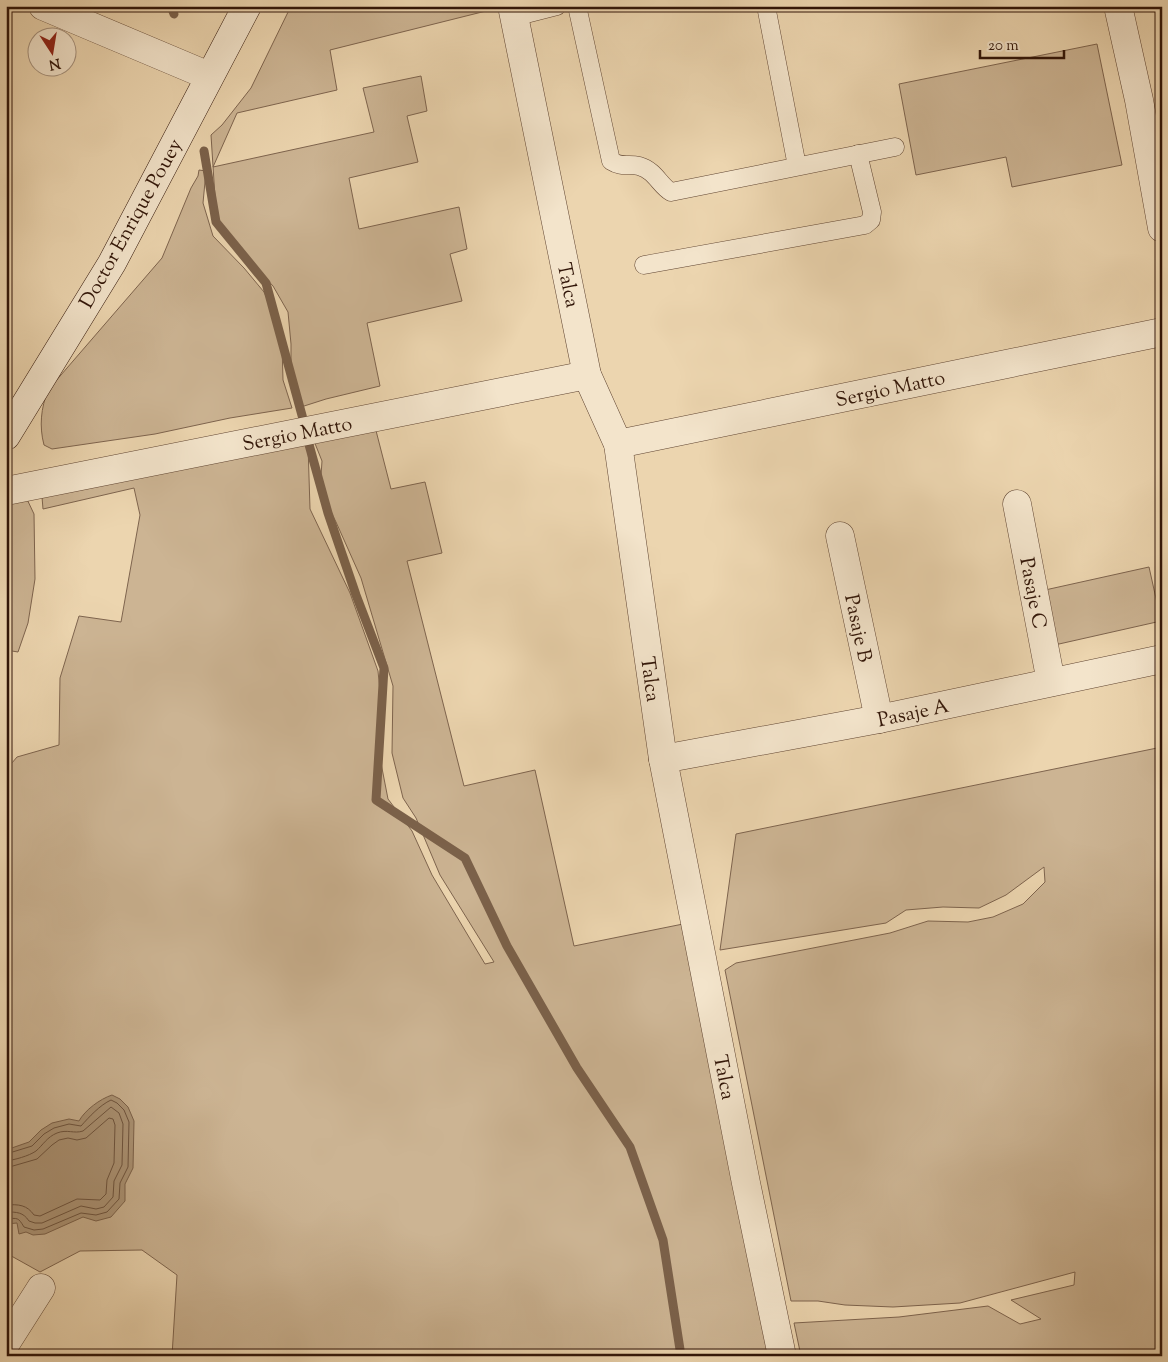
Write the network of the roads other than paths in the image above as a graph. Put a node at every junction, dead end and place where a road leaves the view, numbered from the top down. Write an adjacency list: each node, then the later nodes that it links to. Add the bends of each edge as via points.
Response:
1 (42, 6): 8 (street)
2 (247, 6): 8 (street, Doctor Enrique Pouey)
3 (557, 6): 7 (lane)
4 (577, 6): 12 (lane, via 611,161 618,166 638,166 656,175 671,192)
5 (766, 6): 12 (lane)
6 (1118, 6): 9 (street)
7 (513, 12): 16 (street, Talca)
8 (209, 76): 17 (street, Doctor Enrique Pouey, via 112,263)
9 (1150, 97): 13 (street)
10 (895, 147): 11 (lane)
11 (858, 154): 12 (lane); 14 (lane, via 872,212 871,220 865,225)
12 (797, 166)
13 (1162, 228)
14 (644, 265)
15 (1162, 332): 18 (street, Sergio Matto)
16 (587, 375): 18 (street, Talca); 19 (street, Sergio Matto)
17 (6, 436)
18 (618, 444): 25 (street, Talca)
19 (6, 491)
20 (1017, 504): 23 (street, Pasaje C)
21 (840, 536): 24 (street, Pasaje B)
22 (1162, 659): 23 (street, Pasaje A)
23 (1051, 682): 24 (street, Pasaje A)
24 (879, 719): 25 (street, Pasaje A)
25 (663, 759): 28 (street, Talca)
26 (41, 1288): 27 (street)
27 (6, 1343)
28 (782, 1356)

